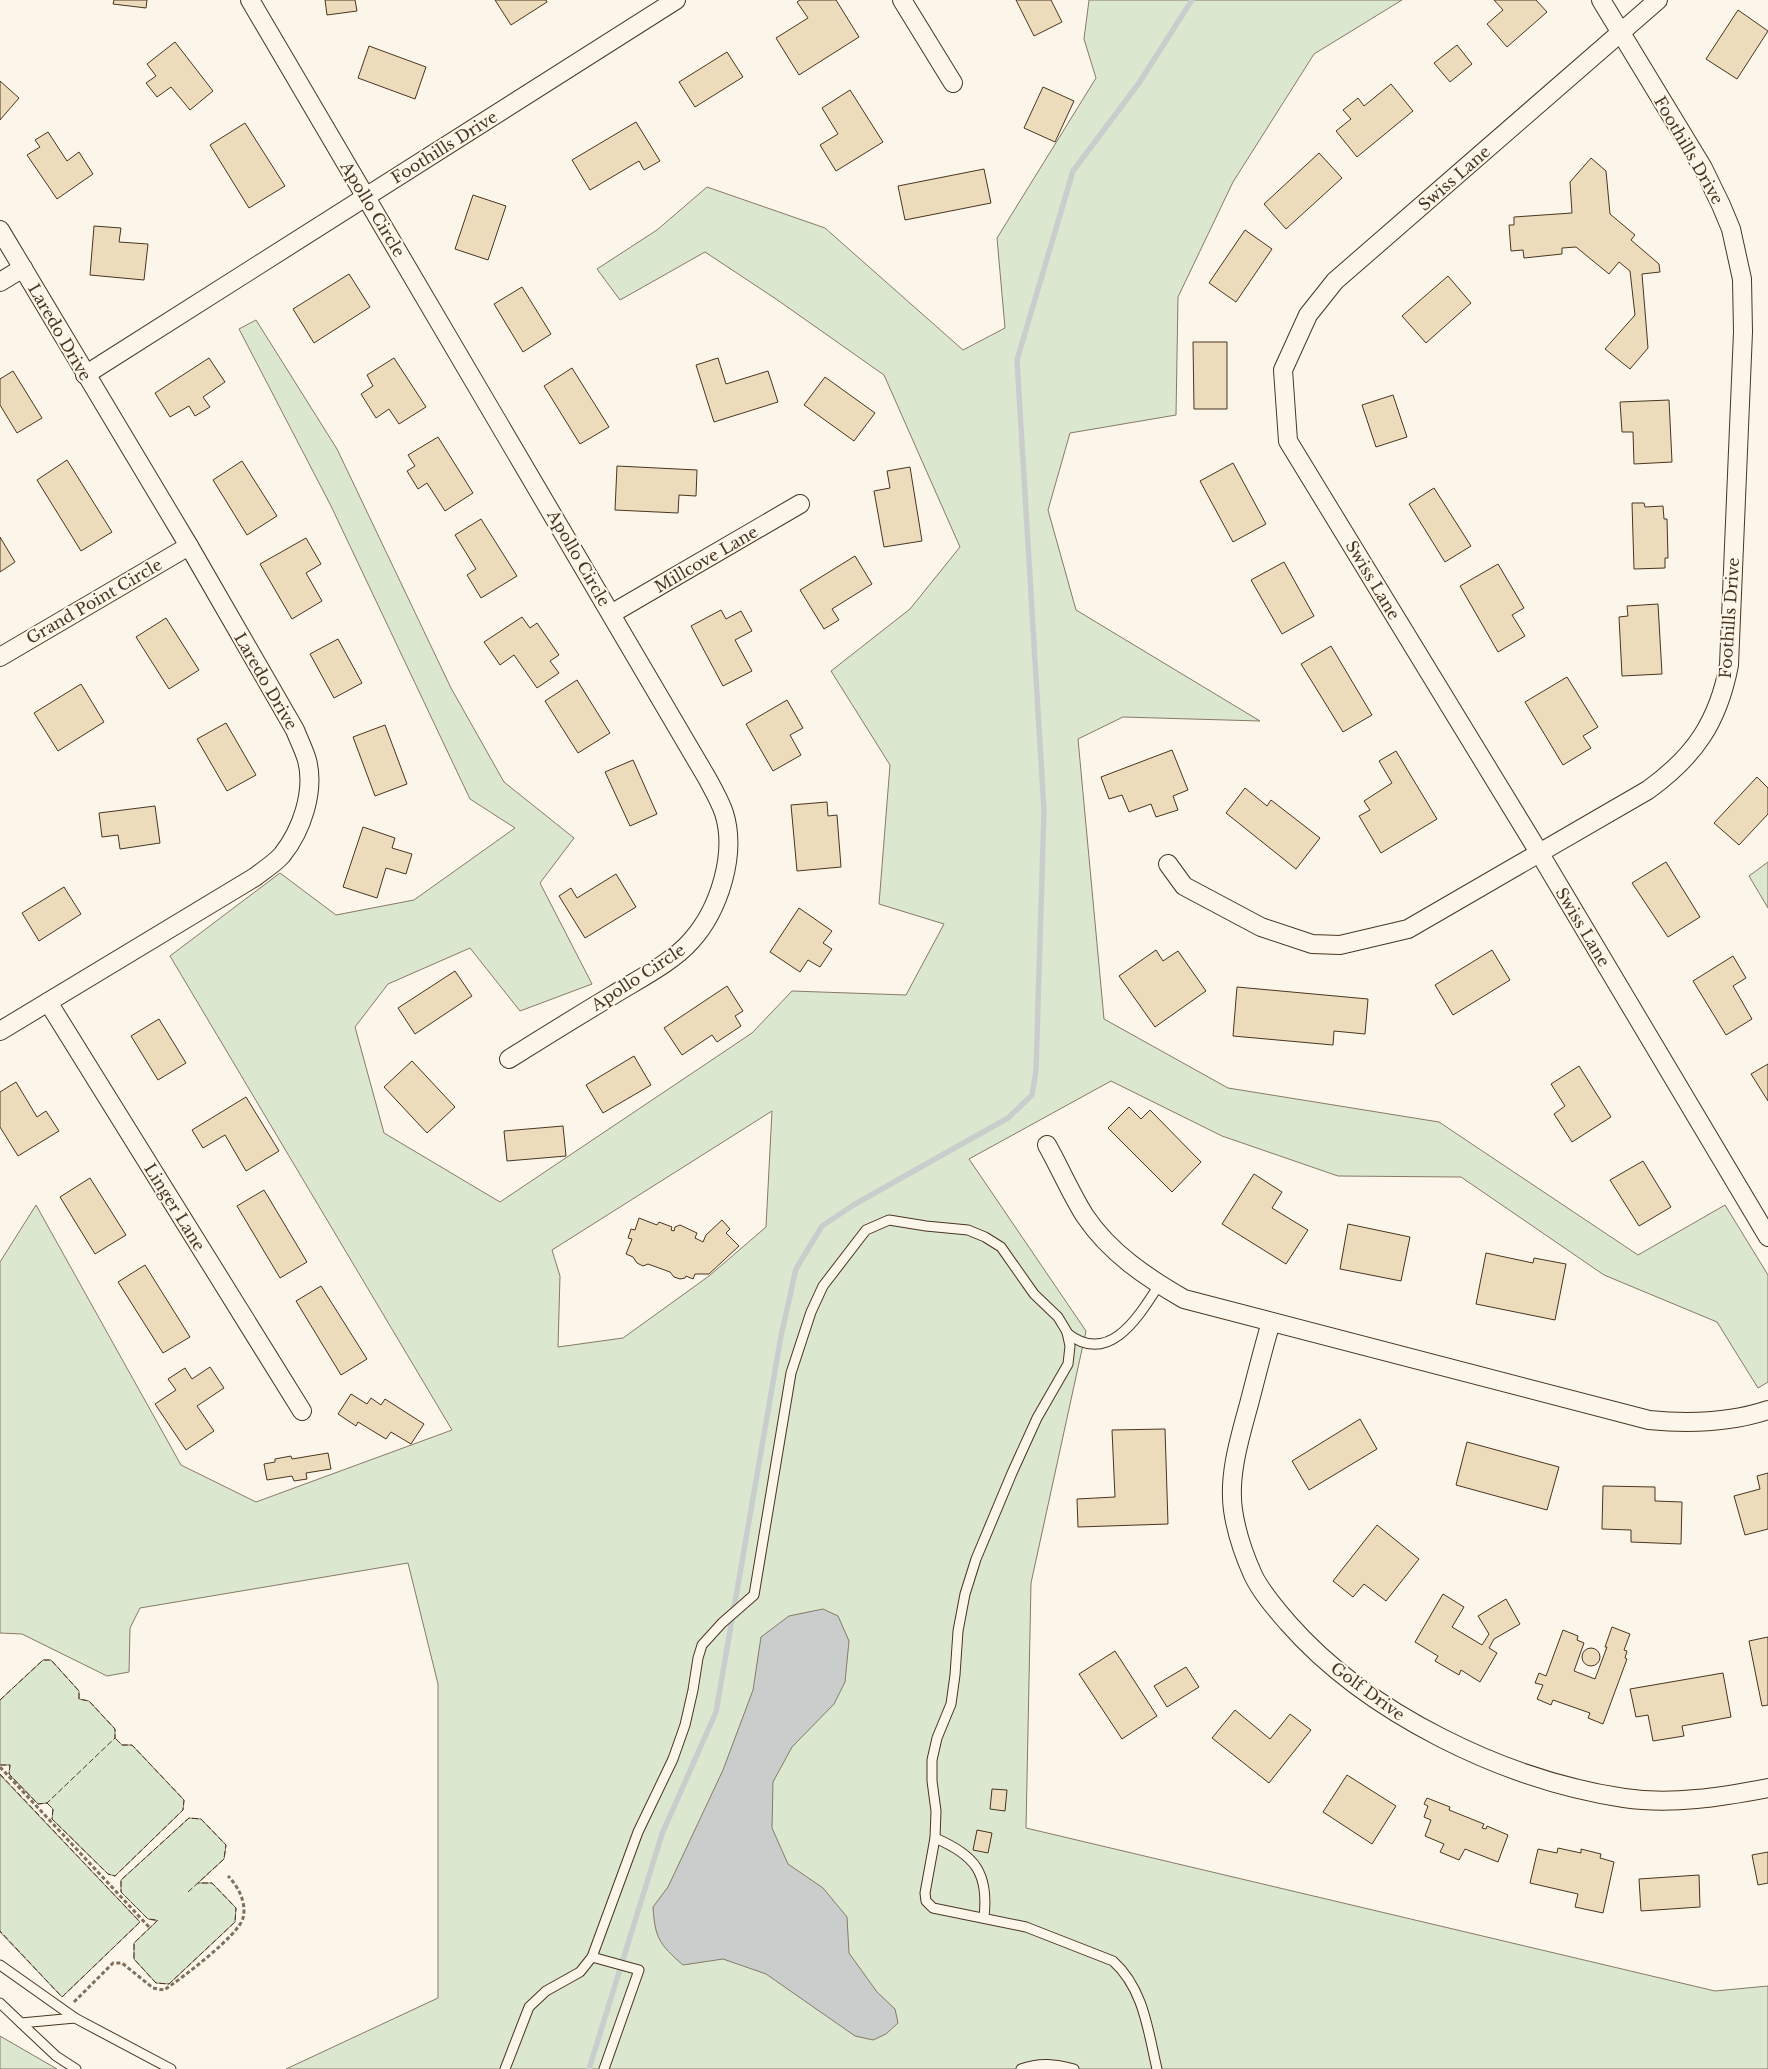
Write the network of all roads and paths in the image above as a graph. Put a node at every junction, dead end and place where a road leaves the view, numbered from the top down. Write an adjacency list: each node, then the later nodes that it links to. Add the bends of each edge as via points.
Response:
1 (250, 0): 8 (street, Apollo Circle)
2 (676, 0): 8 (street, Foothills Drive)
3 (902, 0): 7 (street)
4 (1601, 0): 6 (street, Foothills Drive)
5 (1658, 0): 6 (street, Swiss Lane)
6 (1621, 34): 17 (street, Foothills Drive, via 1703,168 1731,229 1742,279 1743,332 1729,665 1724,692 1713,719 1685,760 1648,790); 17 (street, Swiss Lane, via 1335,281 1308,315 1283,370 1288,441)
7 (953, 83)
8 (366, 197): 12 (street, Foothills Drive); 15 (street, Apollo Circle)
9 (0, 230): 10 (street, Laredo Drive)
10 (23, 268): 11 (street); 12 (street, Laredo Drive)
11 (0, 282)
12 (85, 374): 14 (street, Laredo Drive)
13 (800, 504): 15 (street, Millcove Lane)
14 (189, 546): 16 (street, Grand Point Circle); 19 (street, Laredo Drive, via 295,730 307,761 305,810 298,831 281,856 255,877)
15 (611, 614): 21 (street, Apollo Circle, via 708,778 724,813 728,842 720,894 691,942 663,963)
16 (0, 657)
17 (1540, 854): 18 (street, Foothills Drive, via 1408,929 1340,945 1312,944 1261,927 1184,886); 23 (street, Swiss Lane)
18 (1168, 864)
19 (48, 1002): 20 (street, Laredo Drive); 28 (street, Linger Lane)
20 (0, 1031)
21 (509, 1059)
22 (1048, 1145): 24 (street, via 1085,1217 1119,1256)
23 (1768, 1237)
24 (1159, 1284): 25 (street, via 1184,1299); 26 (lane, via 1140,1314 1121,1335 1093,1344 1075,1339)
25 (1271, 1322): 27 (street, via 1649,1420 1700,1423); 30 (street, Golf Drive, via 1239,1440 1233,1479 1233,1508 1240,1540 1254,1577 1308,1646 1390,1710 1458,1746 1519,1771 1579,1790 1668,1801)
26 (1067, 1332): 31 (lane, via 1070,1346 1068,1364 1037,1418 976,1559 965,1594 951,1704 932,1760); 35 (lane, via 1058,1317 1034,1294 1001,1247 968,1230 889,1220 866,1230 823,1286 791,1374 754,1595 702,1645 694,1690 676,1751 638,1832)
27 (1768, 1410)
28 (302, 1411)
29 (0, 1767): 34 (path)
30 (1768, 1788)
31 (935, 1838): 33 (lane, via 964,1853 976,1867 984,1883); 33 (lane, via 926,1901 933,1908)
32 (228, 1876): 38 (path, via 236,1884 244,1906 243,1918 236,1930 178,1982 164,1990 154,1988 122,1963 113,1963)
33 (984, 1917): 47 (lane, via 1026,1927 1113,1961 1124,1971 1144,2013)
34 (150, 1928)
35 (592, 1957): 43 (lane, via 580,1972 546,1991 529,2007); 44 (lane, via 638,1970)
36 (0, 1965): 38 (lane)
37 (0, 2003): 40 (lane)
38 (65, 2011): 39 (lane)
39 (75, 2018): 40 (lane); 42 (lane)
40 (21, 2023): 41 (lane, via 56,2056)
41 (76, 2069)
42 (171, 2069)
43 (504, 2069)
44 (604, 2069)
45 (1022, 2069): 46 (lane, via 1037,2064 1056,2064)
46 (1074, 2069)
47 (1157, 2069)

